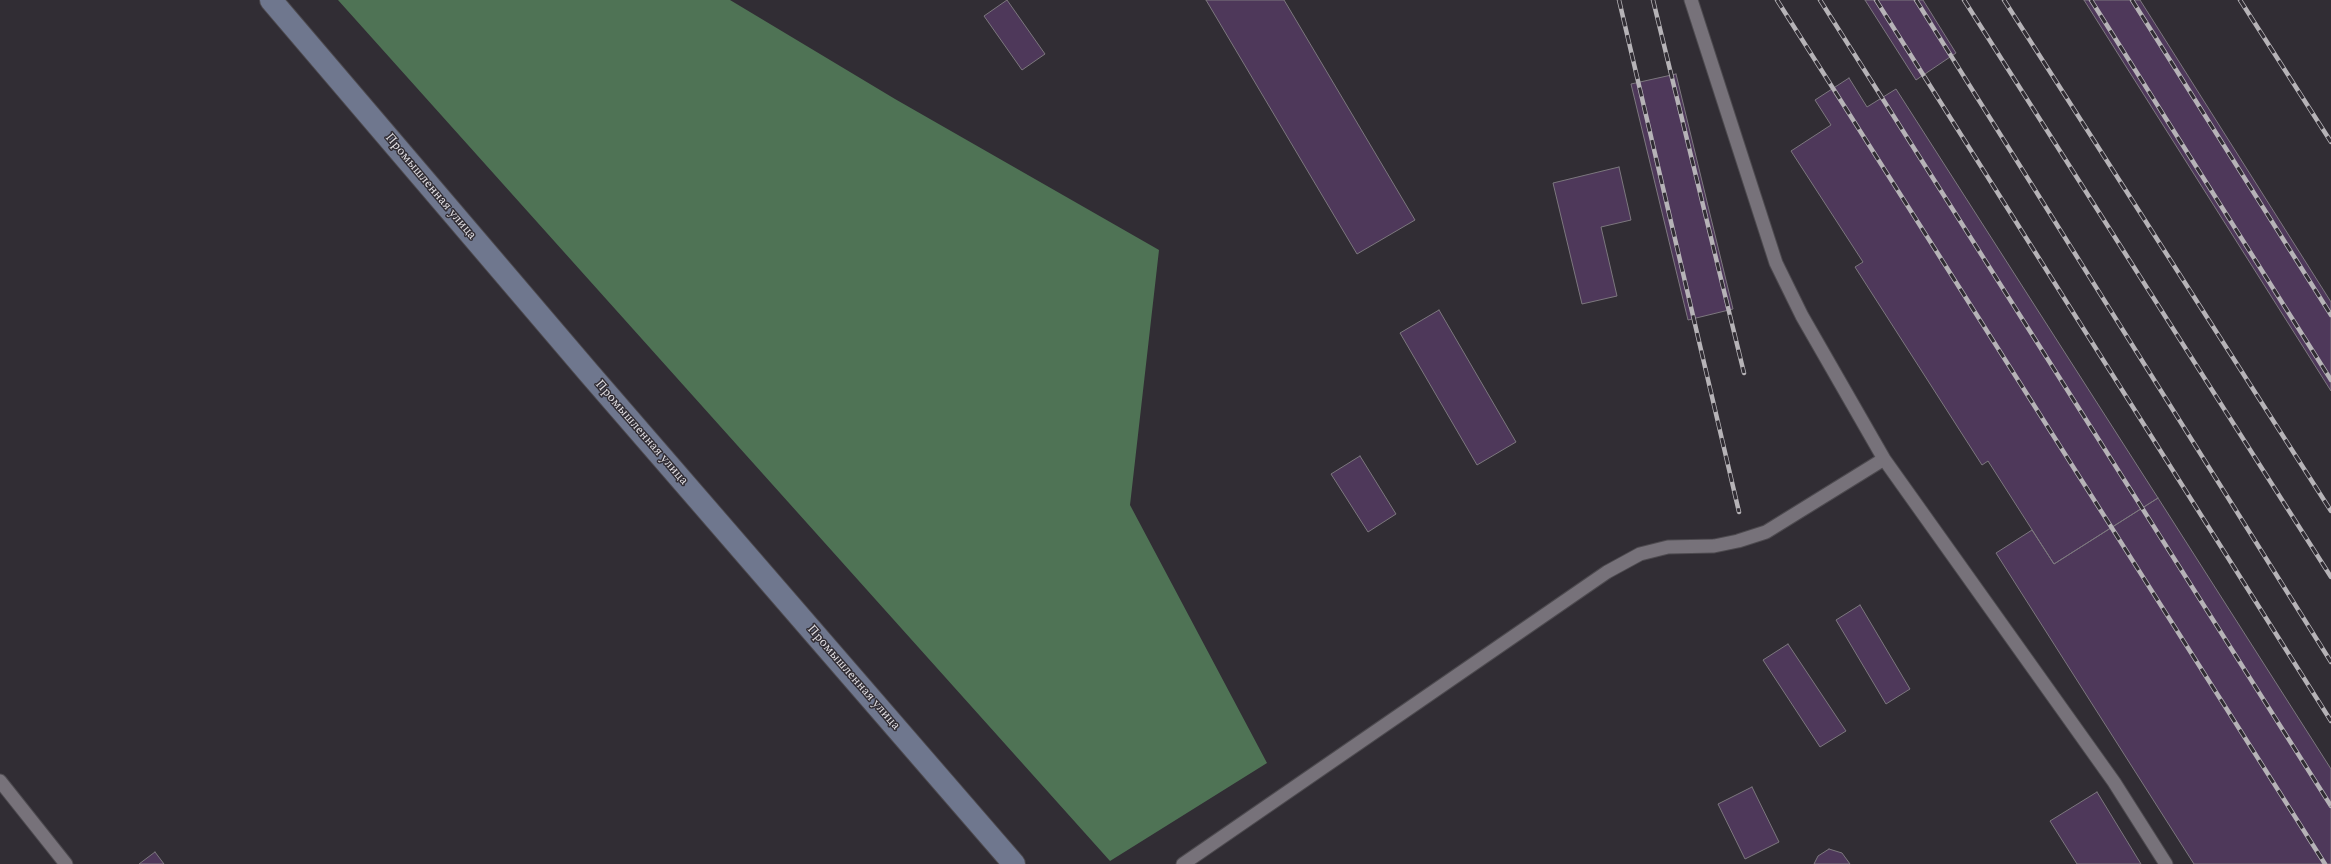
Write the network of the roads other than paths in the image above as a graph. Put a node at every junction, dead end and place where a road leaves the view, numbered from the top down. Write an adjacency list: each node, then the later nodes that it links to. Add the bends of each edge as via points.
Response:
1 (271, 0): 6 (street, Промышленная улица, via 589,373)
2 (1691, 0): 3 (lane, via 1776,263 1802,316)
3 (1884, 459): 7 (lane, via 1766,532 1714,546 1668,547 1640,554 1607,572); 8 (lane, via 2114,782)
4 (0, 781): 5 (lane)
5 (66, 864)
6 (1014, 864)
7 (1183, 864)
8 (2166, 864)

